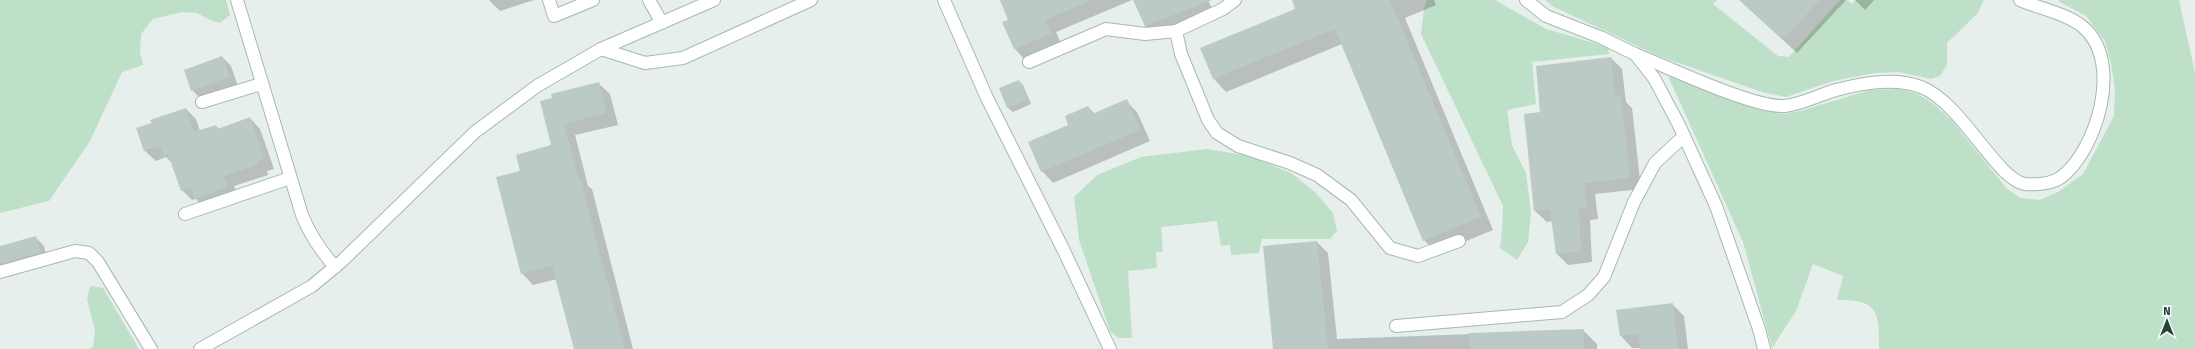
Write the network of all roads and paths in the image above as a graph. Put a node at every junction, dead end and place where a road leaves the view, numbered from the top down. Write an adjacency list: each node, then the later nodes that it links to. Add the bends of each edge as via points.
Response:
1 (237, 0): 16 (street)
2 (548, 0): 3 (street, via 554,16)
3 (593, 0)
4 (649, 0): 11 (street)
5 (714, 0): 11 (street)
6 (810, 0): 13 (street, via 683,58 645,63)
7 (944, 0): 27 (street, via 987,98)
8 (1235, 0): 12 (street, via 1223,9)
9 (1526, 0): 14 (street, via 1546,16)
10 (2020, 0): 14 (street, via 2083,26 2098,46 2102,62 2104,86 2100,111 2092,134 2078,160 2059,179 2043,184 2023,184 2008,176 1958,114 1940,97 1921,87 1897,82 1870,83 1836,90 1798,103 1784,106 1769,105)
11 (662, 23): 13 (street)
12 (1176, 31): 15 (street, via 1145,34 1106,29); 21 (street, via 1184,62 1208,120 1217,133 1238,146 1290,163 1317,176 1351,200 1390,248 1418,256)
13 (601, 49): 22 (street, via 537,86 475,132)
14 (1635, 54): 18 (street, via 1654,78)
15 (1029, 62)
16 (262, 84): 17 (street); 19 (street)
17 (202, 102)
18 (1684, 136): 24 (street, via 1655,163 1634,202 1604,277 1588,295 1562,312); 28 (street, via 1716,206)
19 (290, 178): 20 (street); 22 (street, via 307,228 322,253)
20 (185, 214)
21 (1460, 241)
22 (335, 267): 26 (street, via 312,286)
23 (0, 272): 25 (street, via 75,252 88,253 98,262)
24 (1396, 326)
25 (151, 349)
26 (200, 349)
27 (1110, 349)
28 (1764, 349)

